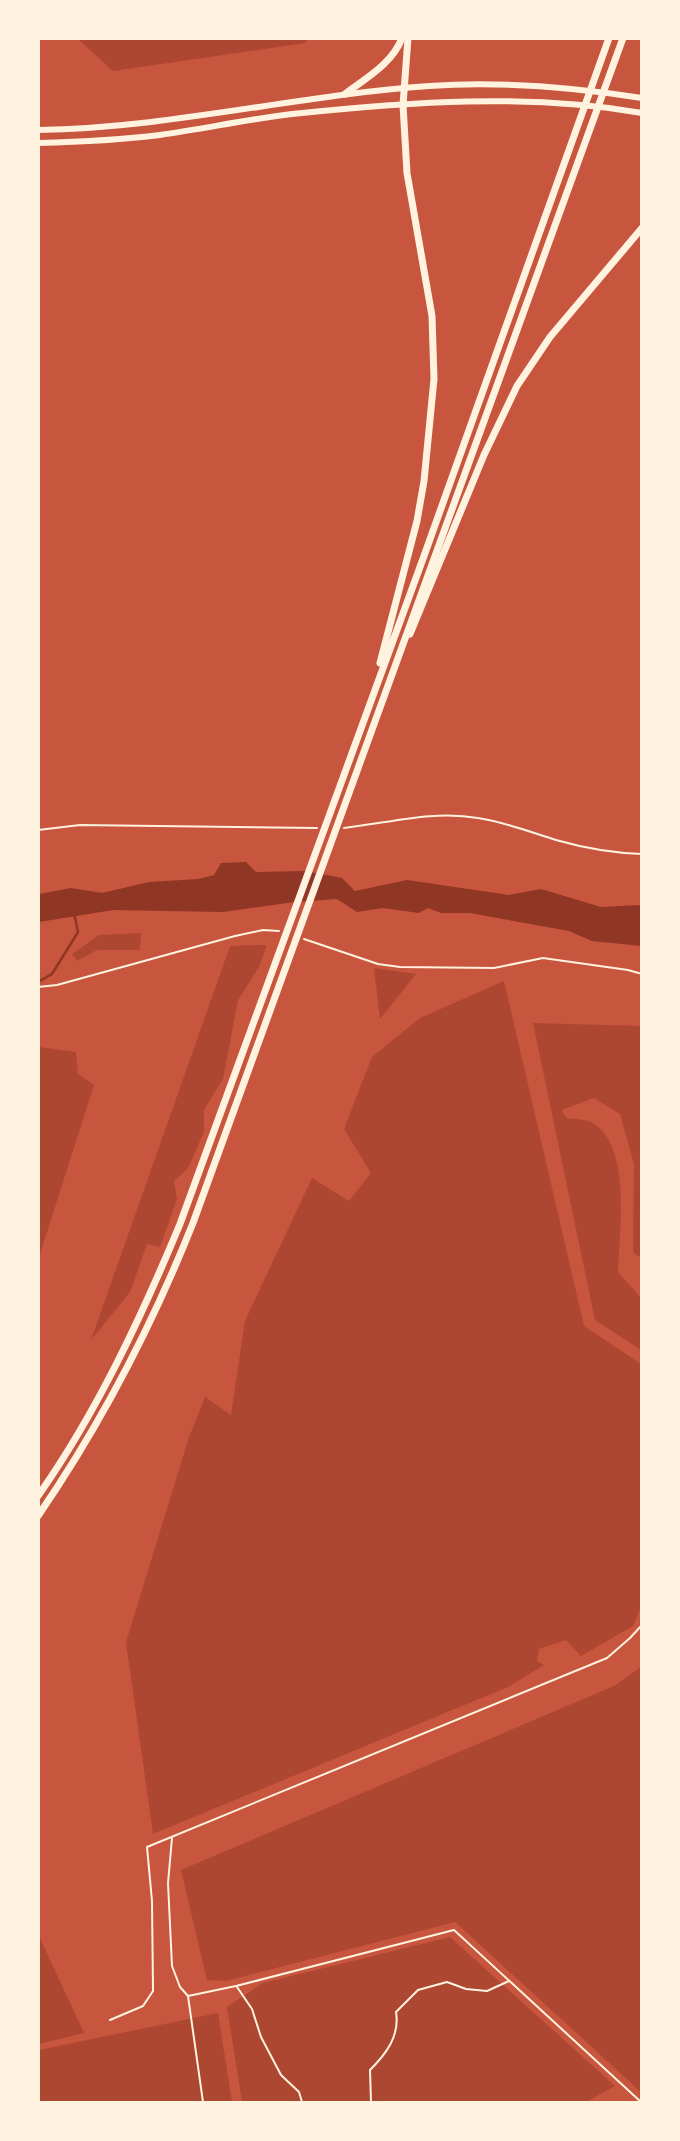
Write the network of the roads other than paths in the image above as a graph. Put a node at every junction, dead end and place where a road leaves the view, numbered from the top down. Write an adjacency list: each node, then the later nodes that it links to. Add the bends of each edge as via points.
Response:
1 (402, 38): 6 (highway, via 386,62)
2 (408, 38): 5 (highway)
3 (609, 38): 13 (highway)
4 (623, 38): 14 (highway)
5 (404, 88): 6 (main road); 7 (main road, via 494,84); 8 (highway)
6 (345, 94): 10 (main road, via 138,125)
7 (642, 98)
8 (403, 105): 9 (main road, via 523,100); 11 (main road, via 290,114 146,136); 13 (highway, via 407,173 432,316 434,379 417,521)
9 (642, 113)
10 (38, 130)
11 (38, 143)
12 (642, 228): 14 (highway, via 531,361 508,402)
13 (374, 691): 15 (highway, via 185,1213 101,1394)
14 (369, 732): 16 (highway, via 193,1223 150,1322 99,1418)
15 (38, 1496)
16 (38, 1516)

